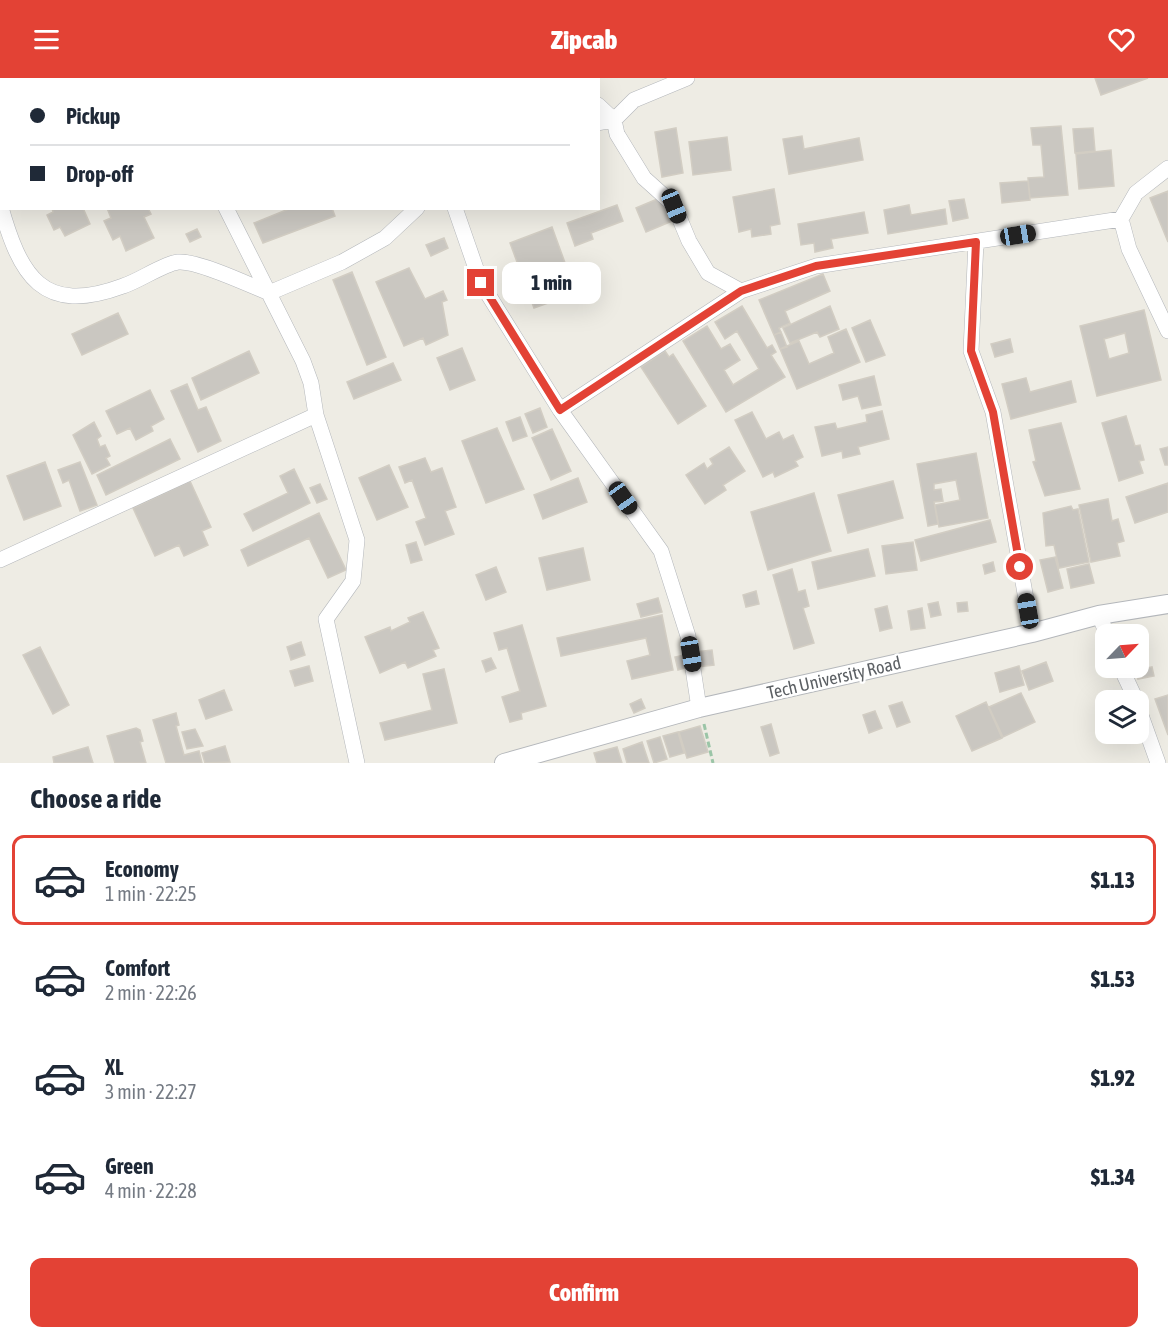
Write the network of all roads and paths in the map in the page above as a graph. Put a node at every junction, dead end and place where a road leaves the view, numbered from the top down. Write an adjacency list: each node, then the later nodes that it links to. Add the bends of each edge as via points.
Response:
1 (687, 78): 3 (street, via 634,100)
2 (600, 107): 3 (street)
3 (614, 120): 4 (street); 12 (street, via 617,135 644,178 674,206 708,273)
4 (600, 123)
5 (1168, 168): 10 (street, via 1136,193)
6 (2, 210): 13 (street, via 9,239 34,280 52,293 85,297 123,286 178,262)
7 (227, 210): 13 (street)
8 (415, 210): 13 (street, via 376,243)
9 (456, 210): 15 (street, via 481,283)
10 (1121, 219): 11 (street); 14 (street, via 1129,249)
11 (976, 242): 12 (street, via 816,266); 21 (street, via 971,351 993,412)
12 (741, 291): 15 (street)
13 (269, 293): 16 (street, via 303,361)
14 (1168, 331)
15 (560, 410): 22 (street, via 661,552 688,636)
16 (316, 415): 17 (street); 25 (street, via 357,540 353,580 326,619)
17 (0, 560)
18 (1168, 604): 19 (street, Tech University Road)
19 (1098, 615): 20 (street); 21 (street, Tech University Road)
20 (1102, 624)
21 (1032, 633): 22 (street, Tech University Road)
22 (699, 708): 24 (street, Tech University Road); 27 (path)
23 (1149, 738): 28 (street)
24 (528, 760): 26 (street, Tech University Road)
25 (357, 763)
26 (504, 763)
27 (713, 763)
28 (1158, 763)

